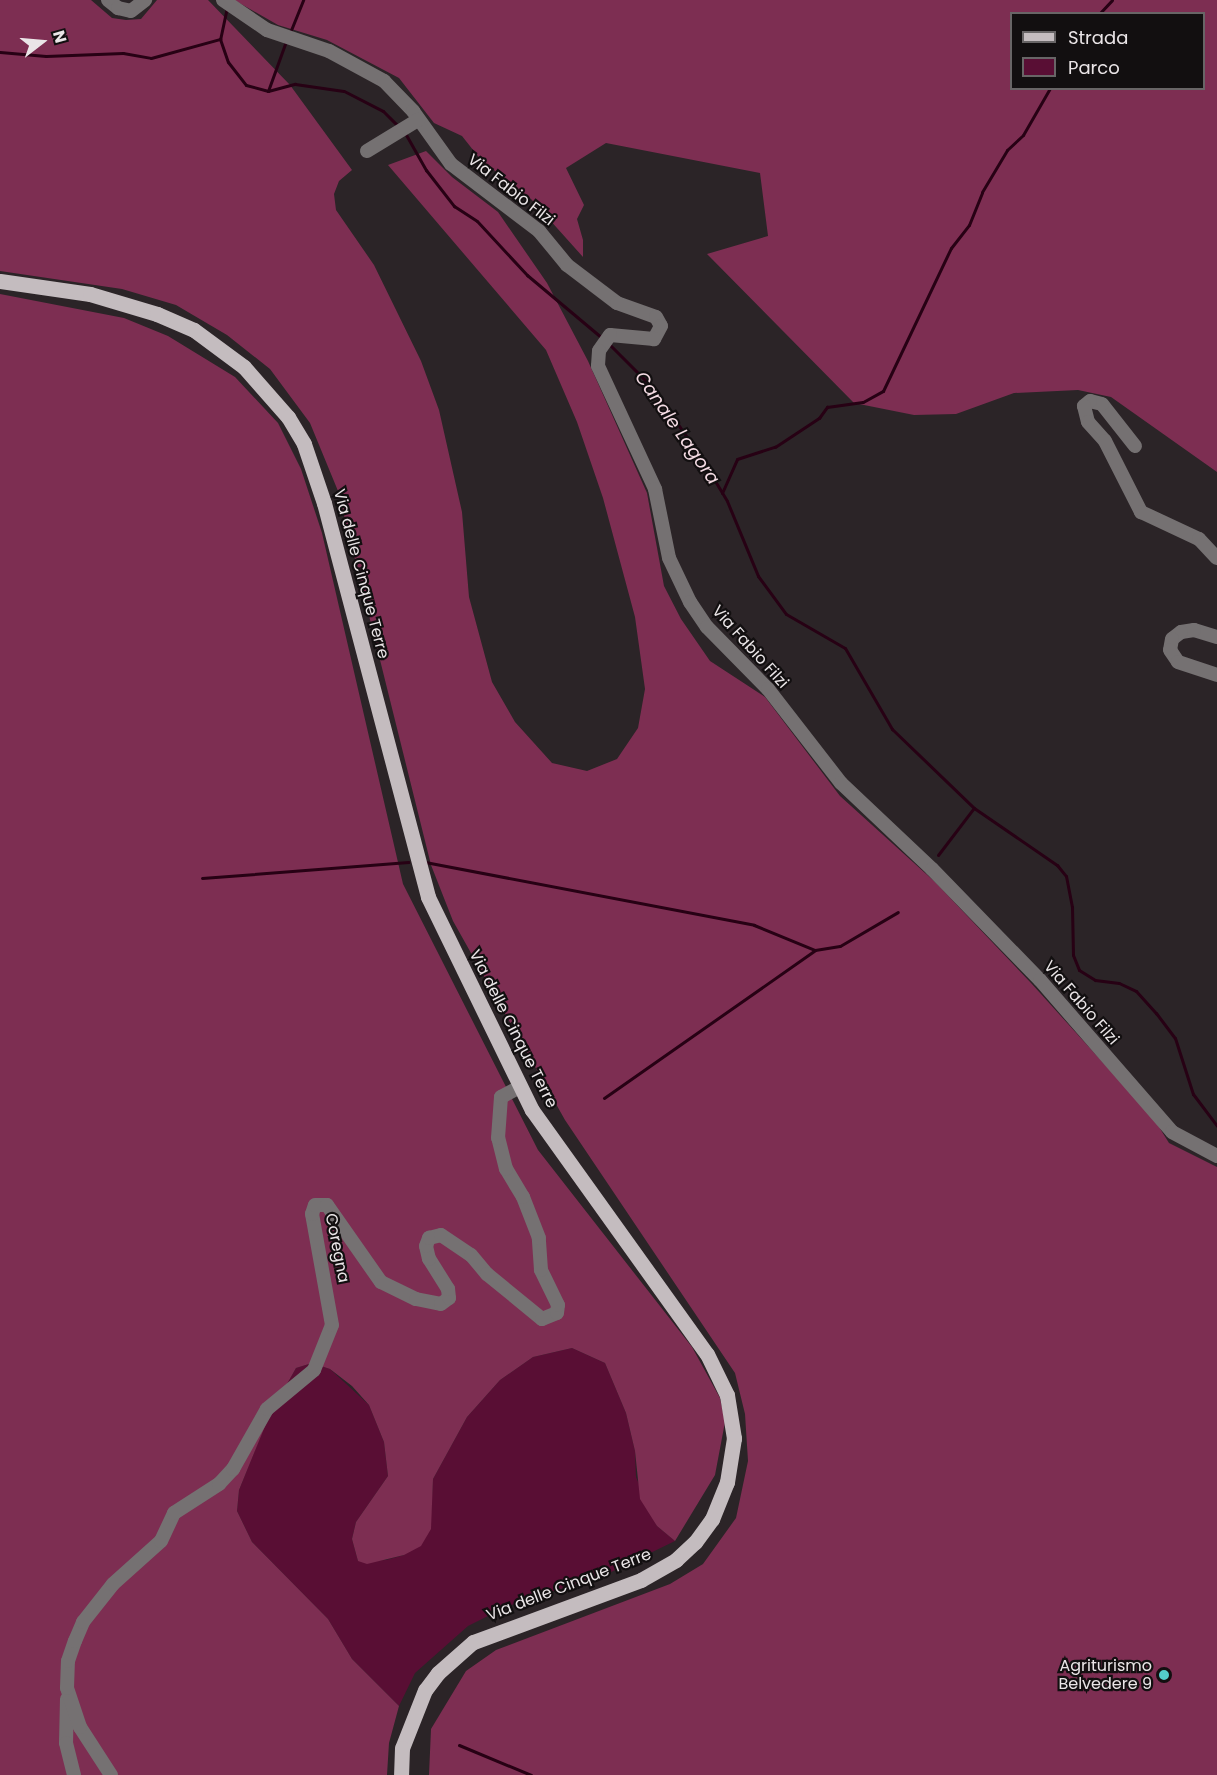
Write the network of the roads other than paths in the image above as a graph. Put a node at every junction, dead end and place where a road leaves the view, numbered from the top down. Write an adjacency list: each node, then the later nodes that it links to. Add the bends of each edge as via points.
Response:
1 (108, 0): 2 (street, via 131,11)
2 (145, 0)
3 (223, 1): 4 (street, Via Fabio Filzi, via 267,30 329,51 392,86)
4 (407, 126): 5 (street); 12 (street, Via Fabio Filzi, via 539,231 567,265 617,303 656,317 661,326 651,340 610,335 597,358 655,489 669,558 707,627 768,689 841,783 1040,980 1172,1132)
5 (367, 151)
6 (0, 281): 11 (main road, Via delle Cinque Terre, via 90,294 157,314 194,330 244,367 288,417 304,444 324,503 428,897)
7 (1135, 446): 8 (street, via 1102,404 1090,401 1084,406 1088,422 1105,441 1140,512 1198,539)
8 (1217, 558)
9 (1217, 637): 10 (street, via 1194,630 1181,632 1172,639 1170,650 1178,662)
10 (1217, 675)
11 (520, 1087): 13 (street, Coregna, via 501,1097 498,1138 506,1169 524,1197 539,1238 541,1270 558,1313 543,1319 487,1274 464,1249 441,1235 429,1238 426,1246 449,1298 441,1304 416,1299 381,1282 327,1205 316,1204 312,1214 332,1325 314,1370 267,1409 233,1468 204,1497 177,1510 161,1541 113,1584 97,1604 75,1641 68,1661); 16 (main road, Via delle Cinque Terre, via 574,1173 707,1354 727,1395 734,1438 731,1461 712,1519 676,1560 641,1580 473,1641 455,1656 425,1690 412,1716 402,1748)
12 (1217, 1156)
13 (67, 1688): 14 (street, via 66,1743); 15 (street, Coregna, via 80,1727)
14 (74, 1775)
15 (111, 1775)
16 (401, 1775)

